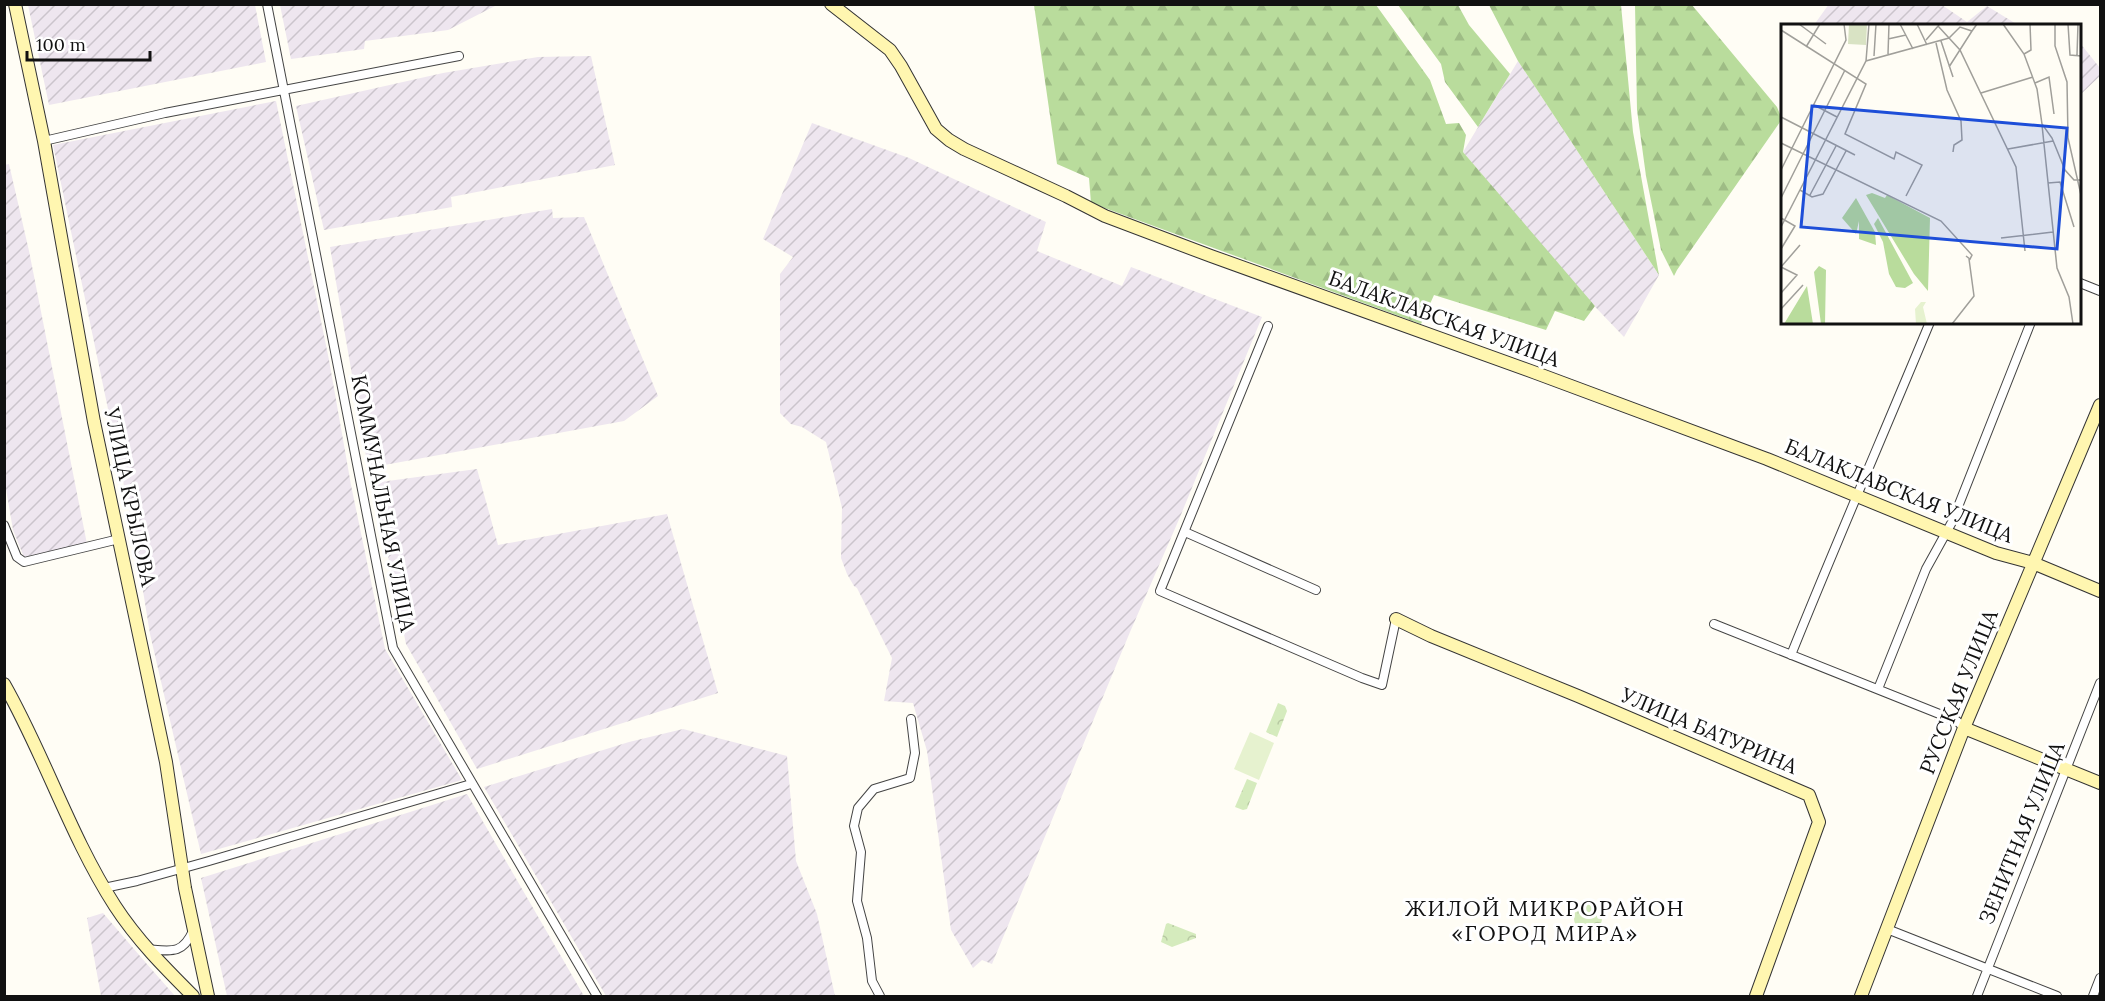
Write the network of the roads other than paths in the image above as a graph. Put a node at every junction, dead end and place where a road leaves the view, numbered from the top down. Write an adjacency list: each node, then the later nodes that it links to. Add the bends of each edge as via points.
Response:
1 (15, 4): 6 (main road, УЛИЦА КРЫЛОВА)
2 (267, 4): 5 (street, КОММУНАЛЬНАЯ УЛИЦА)
3 (831, 4): 13 (main road, БАЛАКЛАВСКАЯ УЛИЦА, via 890,50 936,129 964,149 1105,216 1536,373)
4 (459, 56): 5 (street)
5 (283, 91): 6 (street); 31 (street, КОММУНАЛЬНАЯ УЛИЦА, via 393,648)
6 (44, 141): 17 (main road, УЛИЦА КРЫЛОВА)
7 (2081, 284): 8 (street)
8 (2100, 291)
9 (1929, 324): 13 (street)
10 (2030, 324): 16 (street)
11 (1268, 326): 15 (street)
12 (2100, 405): 18 (main road, РУССКАЯ УЛИЦА)
13 (1858, 496): 16 (main road, БАЛАКЛАВСКАЯ УЛИЦА); 23 (street)
14 (4, 525): 17 (street, via 17,557 24,562)
15 (1185, 532): 19 (street); 21 (street, via 1160,591 1362,678 1382,685)
16 (1947, 532): 18 (main road, БАЛАКЛАВСКАЯ УЛИЦА, via 1995,553); 26 (street, via 1926,568)
17 (119, 539): 32 (main road, УЛИЦА КРЫЛОВА, via 166,762)
18 (2033, 563): 20 (main road, БАЛАКЛАВСКАЯ УЛИЦА); 28 (main road, РУССКАЯ УЛИЦА)
19 (1316, 590)
20 (2100, 591)
21 (1396, 619): 43 (main road, УЛИЦА БАТУРИНА, via 1809,795 1819,822)
22 (1714, 624): 23 (street)
23 (1791, 654): 26 (street)
24 (2100, 683): 29 (street, ЗЕНИТНАЯ УЛИЦА)
25 (4, 684): 33 (main road)
26 (1878, 689): 28 (street, via 1957,721)
27 (911, 719): 42 (street, via 915,753 910,778 874,789 858,808 854,826 861,852 857,901 867,938 872,981)
28 (1964, 728): 29 (main road); 34 (main road, РУССКАЯ УЛИЦА)
29 (2067, 769): 30 (main road); 37 (street, ЗЕНИТНАЯ УЛИЦА)
30 (2100, 783)
31 (471, 784): 32 (street); 41 (street, КОММУНАЛЬНАЯ УЛИЦА)
32 (182, 868): 33 (street); 35 (main road, УЛИЦА КРЫЛОВА)
33 (104, 888): 36 (main road)
34 (1887, 929): 37 (street); 44 (main road, РУССКАЯ УЛИЦА)
35 (193, 931): 36 (street, via 179,950); 40 (main road, УЛИЦА КРЫЛОВА)
36 (147, 950): 39 (main road)
37 (1988, 968): 45 (street, ЗЕНИТНАЯ УЛИЦА); 46 (street)
38 (2100, 978): 47 (street)
39 (193, 996)
40 (208, 996)
41 (597, 996)
42 (880, 996)
43 (1756, 996)
44 (1861, 996)
45 (1977, 996)
46 (2057, 996)
47 (2093, 996)

